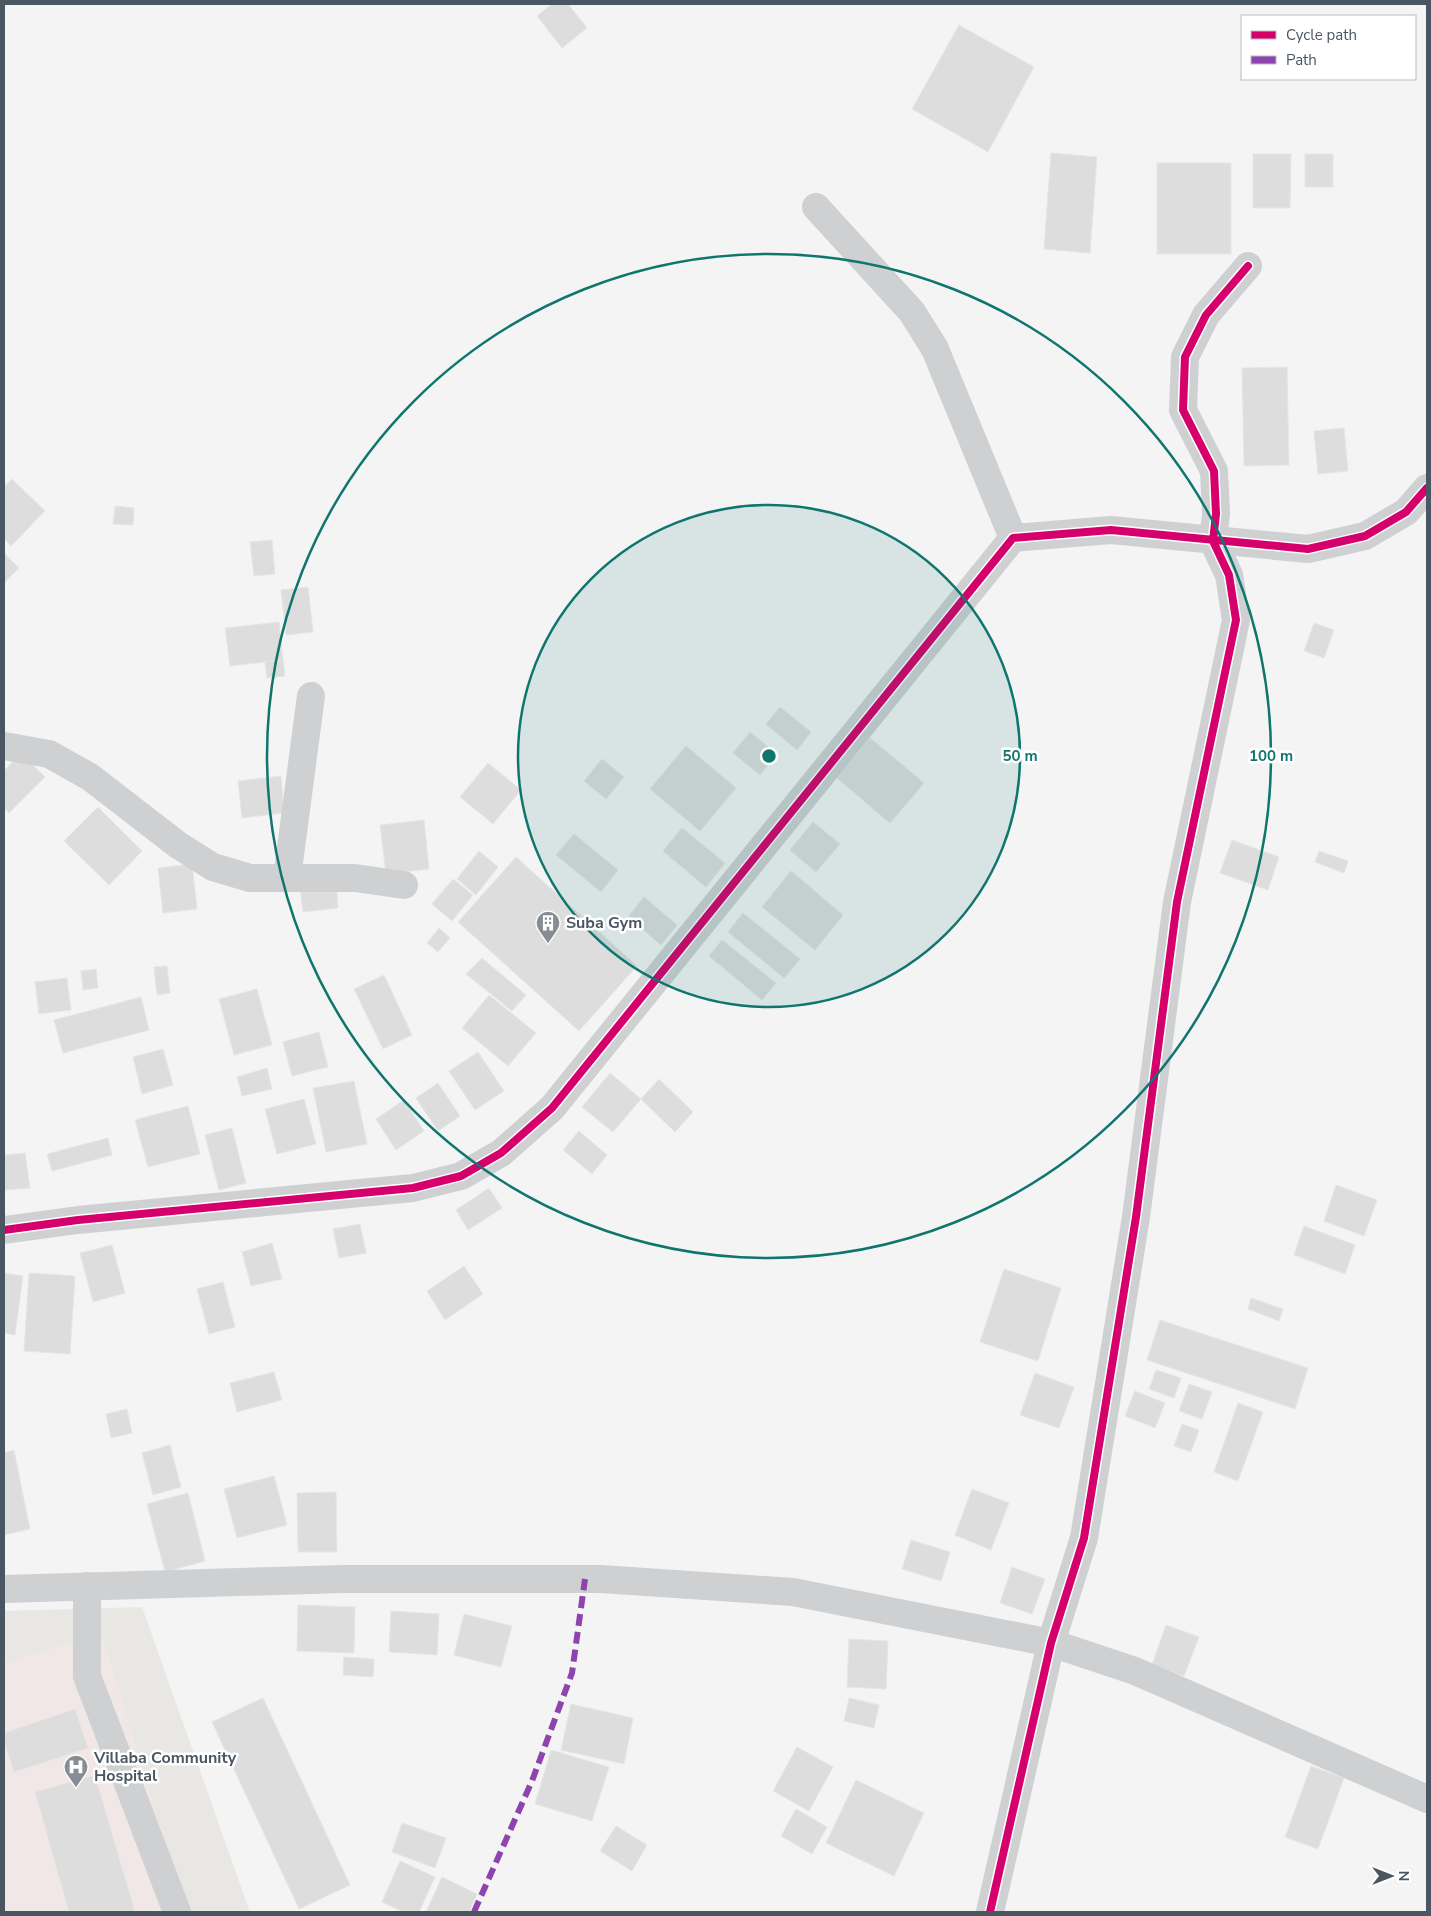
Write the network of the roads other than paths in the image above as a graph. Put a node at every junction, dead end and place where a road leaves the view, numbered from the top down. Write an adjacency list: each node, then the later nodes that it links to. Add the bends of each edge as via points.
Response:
1 (816, 207): 4 (street, via 912,312 935,349)
2 (1248, 266): 5 (street, via 1206,315 1185,357 1183,410 1214,471 1216,514)
3 (1427, 488): 5 (street, via 1406,512 1365,536 1308,549)
4 (1013, 538): 5 (street, via 1111,530); 10 (street, via 552,1108 501,1153 461,1176 413,1188)
5 (1213, 541): 13 (street, via 1229,575 1236,620 1178,902 1136,1217 1084,1538)
6 (311, 696): 8 (street)
7 (4, 746): 8 (street, via 49,754 90,777 178,845 213,867 250,878)
8 (287, 878): 9 (street, via 355,878)
9 (404, 885)
10 (4, 1230)
11 (87, 1586): 12 (street); 13 (street, via 343,1579 601,1579 794,1592); 15 (street, via 86,1676)
12 (4, 1589)
13 (1051, 1643): 14 (street, via 1135,1672); 16 (street)
14 (1427, 1799)
15 (177, 1912)
16 (990, 1912)

